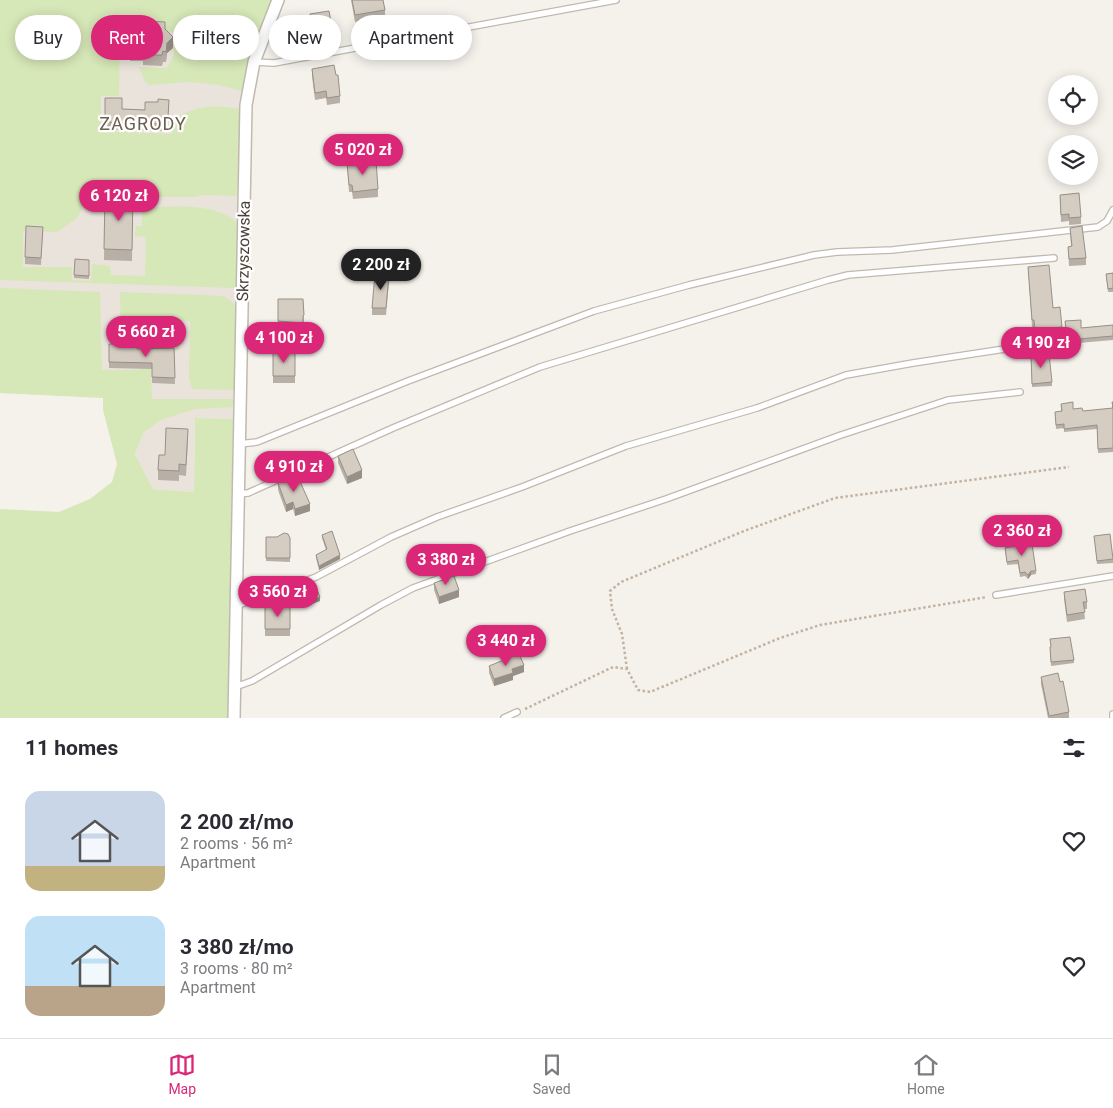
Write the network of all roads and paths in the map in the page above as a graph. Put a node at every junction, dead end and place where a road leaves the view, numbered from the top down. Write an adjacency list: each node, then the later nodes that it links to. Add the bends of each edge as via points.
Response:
1 (278, 0): 3 (street, Skrzyszowska)
2 (616, 0): 3 (lane, via 274,63)
3 (254, 62): 8 (street, Skrzyszowska, via 246,105)
4 (1113, 210): 8 (lane, via 1107,221 1098,227 892,250 814,255 689,285 594,311 257,442)
5 (1054, 258): 10 (lane, via 848,275 819,283 540,367 248,493)
6 (1023, 341): 13 (lane, via 1011,348 846,375 774,403 626,446 437,517 391,537 316,577)
7 (1020, 392): 15 (lane, via 948,400 923,408 413,588 252,681)
8 (239, 444): 10 (street, Skrzyszowska)
9 (1069, 467): 14 (path, via 835,498 744,531 621,582 610,592 612,609 622,634)
10 (238, 494): 13 (street, Skrzyszowska)
11 (1113, 576): 12 (lane)
12 (996, 595): 14 (path, via 820,624 650,692 638,690)
13 (236, 606): 15 (street, Skrzyszowska)
14 (627, 670): 16 (path, via 613,667)
15 (235, 687): 18 (street, Skrzyszowska)
16 (517, 712): 19 (lane)
17 (1113, 714): 20 (lane)
18 (234, 718)
19 (504, 718)
20 (1113, 718)

